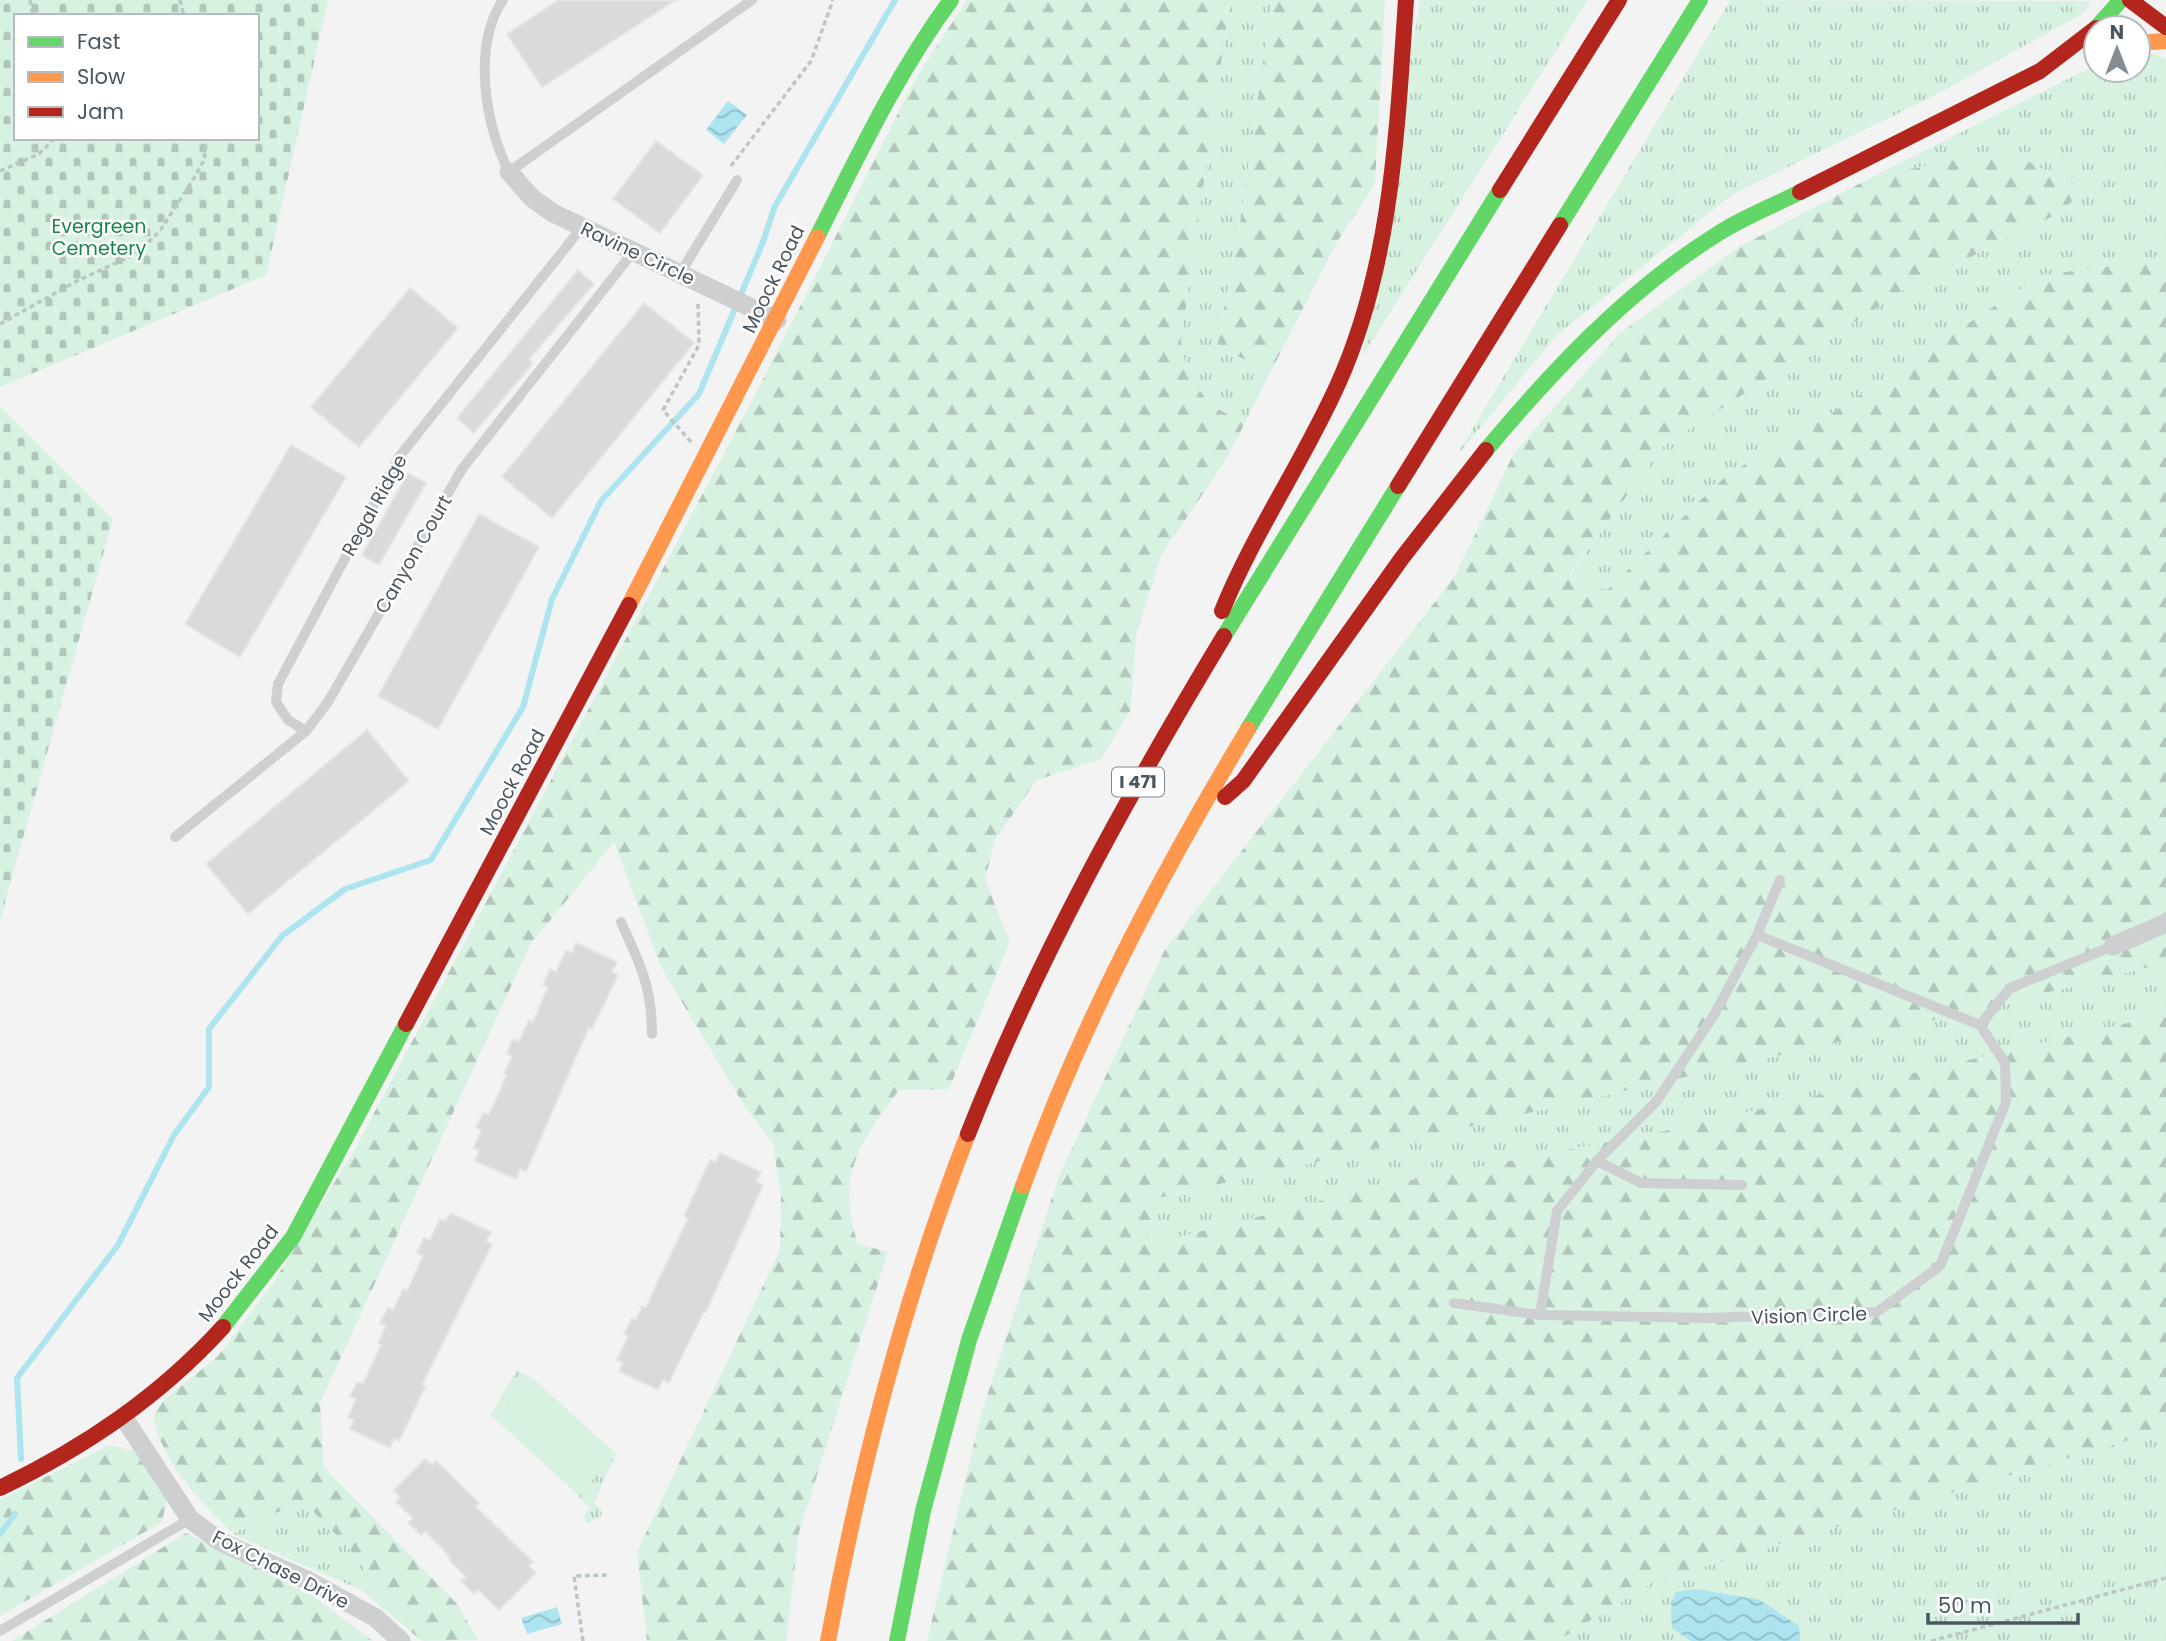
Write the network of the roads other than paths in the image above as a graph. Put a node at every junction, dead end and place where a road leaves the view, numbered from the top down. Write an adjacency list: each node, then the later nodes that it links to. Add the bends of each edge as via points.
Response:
1 (503, 0): 14 (lane, Ravine Circle, via 485,41 484,71 498,149)
2 (752, 0): 14 (lane)
3 (951, 0): 19 (main road, Moock Road, via 923,38 872,127)
4 (1406, 0): 20 (main road, via 1386,227 1360,324 1312,436 1240,563)
5 (1619, 0): 20 (main road, I 471)
6 (1700, 0): 22 (main road)
7 (2121, 0): 9 (main road)
8 (2130, 0): 10 (main road)
9 (2108, 14)
10 (2166, 27)
11 (2082, 42): 13 (main road)
12 (2082, 56): 13 (main road)
13 (2040, 71): 22 (main road, via 1719,233 1603,323 1526,400 1483,454 1243,781)
14 (509, 172): 16 (street, Ravine Circle, via 532,198)
15 (737, 180): 18 (lane)
16 (582, 227): 17 (street, Ravine Circle); 21 (lane, Regal Ridge, via 399,457 278,684 276,702 288,720)
17 (634, 251): 18 (street, Ravine Circle); 21 (lane, Canyon Court, via 462,469 328,702)
18 (681, 272): 19 (street, Ravine Circle)
19 (777, 320): 35 (main road, Moock Road, via 293,1237 251,1296 204,1350)
20 (1196, 683): 40 (main road, I 471, via 1086,880 1022,1006 977,1114 914,1287 874,1421)
21 (306, 731): 23 (lane, Canyon Court)
22 (1188, 830): 41 (main road, via 1111,977 1012,1212 953,1394)
23 (175, 837)
24 (1780, 880): 27 (lane)
25 (621, 922): 30 (lane, via 645,972 652,1000)
26 (2166, 923): 28 (street)
27 (1757, 935): 29 (lane); 31 (lane, via 1714,1015 1656,1102)
28 (2113, 946): 29 (lane, via 2010,988)
29 (1980, 1025): 34 (lane, Vision Circle, via 2005,1063 2006,1102 1940,1266 1877,1312 1707,1318)
30 (652, 1034)
31 (1597, 1161): 32 (lane, via 1641,1183); 34 (lane, via 1557,1211)
32 (1742, 1185)
33 (1454, 1303): 34 (lane, Vision Circle)
34 (1539, 1315)
35 (124, 1418): 36 (main road, Moock Road, via 57,1461); 37 (street, Fox Chase Drive)
36 (0, 1488)
37 (190, 1519): 38 (lane); 39 (street, Fox Chase Drive, via 221,1542 309,1581 376,1618)
38 (0, 1631)
39 (401, 1641)
40 (828, 1641)
41 (897, 1641)

